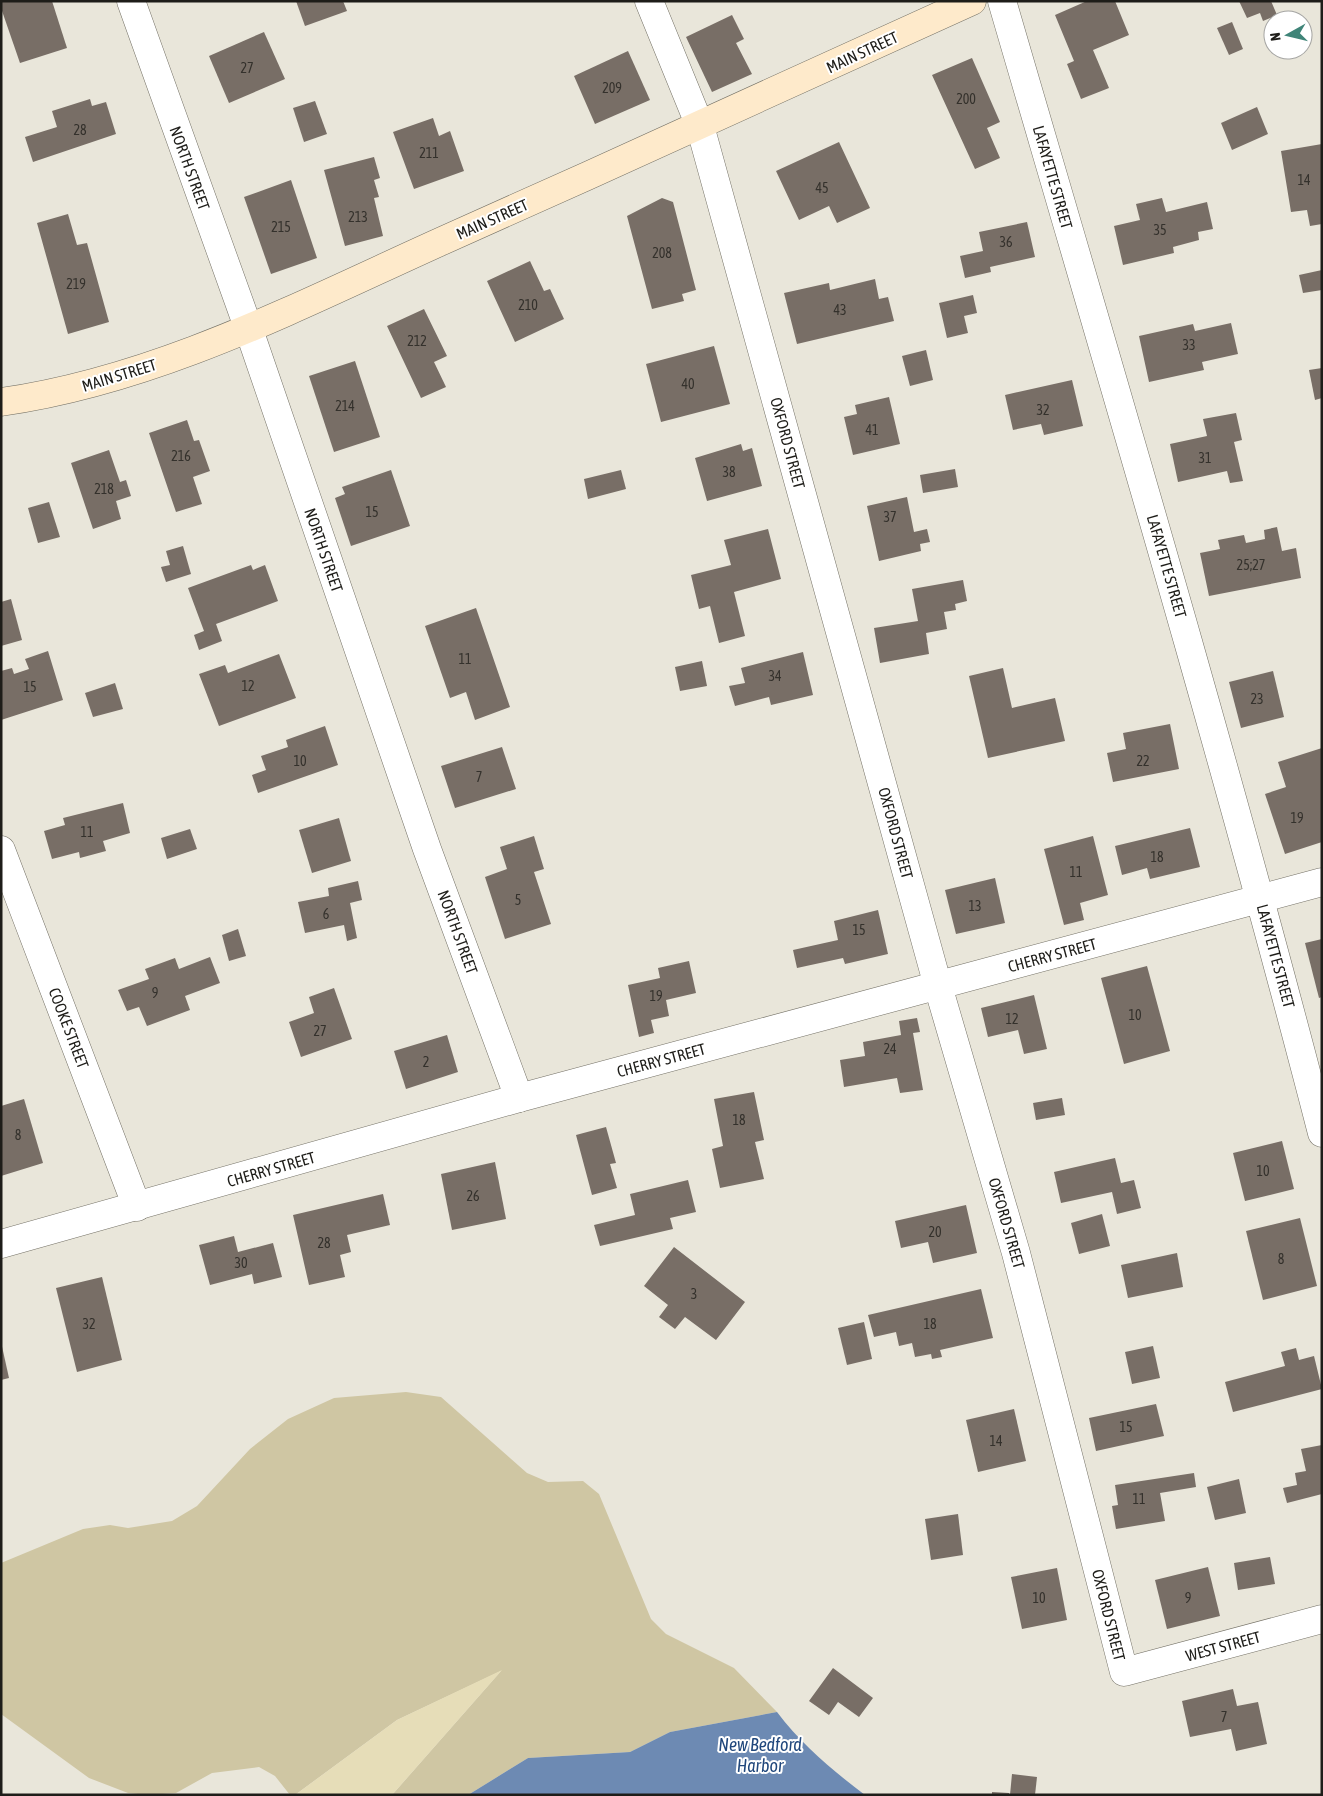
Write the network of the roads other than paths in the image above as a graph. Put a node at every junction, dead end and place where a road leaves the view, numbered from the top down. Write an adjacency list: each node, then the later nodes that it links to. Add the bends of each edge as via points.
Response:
1 (131, 1): 6 (street, NORTH STREET)
2 (648, 1): 5 (street, OXFORD STREET)
3 (972, 1): 5 (main road, MAIN STREET)
4 (1002, 1): 10 (street, LAFAYETTE STREET)
5 (700, 126): 6 (main road, MAIN STREET); 11 (street, OXFORD STREET)
6 (248, 327): 7 (main road, MAIN STREET, via 101,382); 12 (street, NORTH STREET, via 427,849)
7 (1, 402)
8 (1, 850): 14 (street, COOKE STREET)
9 (1322, 882): 10 (street, CHERRY STREET)
10 (1261, 898): 11 (street, CHERRY STREET); 13 (street, LAFAYETTE STREET)
11 (938, 986): 12 (street, CHERRY STREET); 17 (street, OXFORD STREET, via 1016,1253)
12 (519, 1098): 14 (street, CHERRY STREET)
13 (1322, 1134)
14 (137, 1207): 15 (street, CHERRY STREET)
15 (1, 1244)
16 (1322, 1619): 17 (street, WEST STREET)
17 (1124, 1672)

